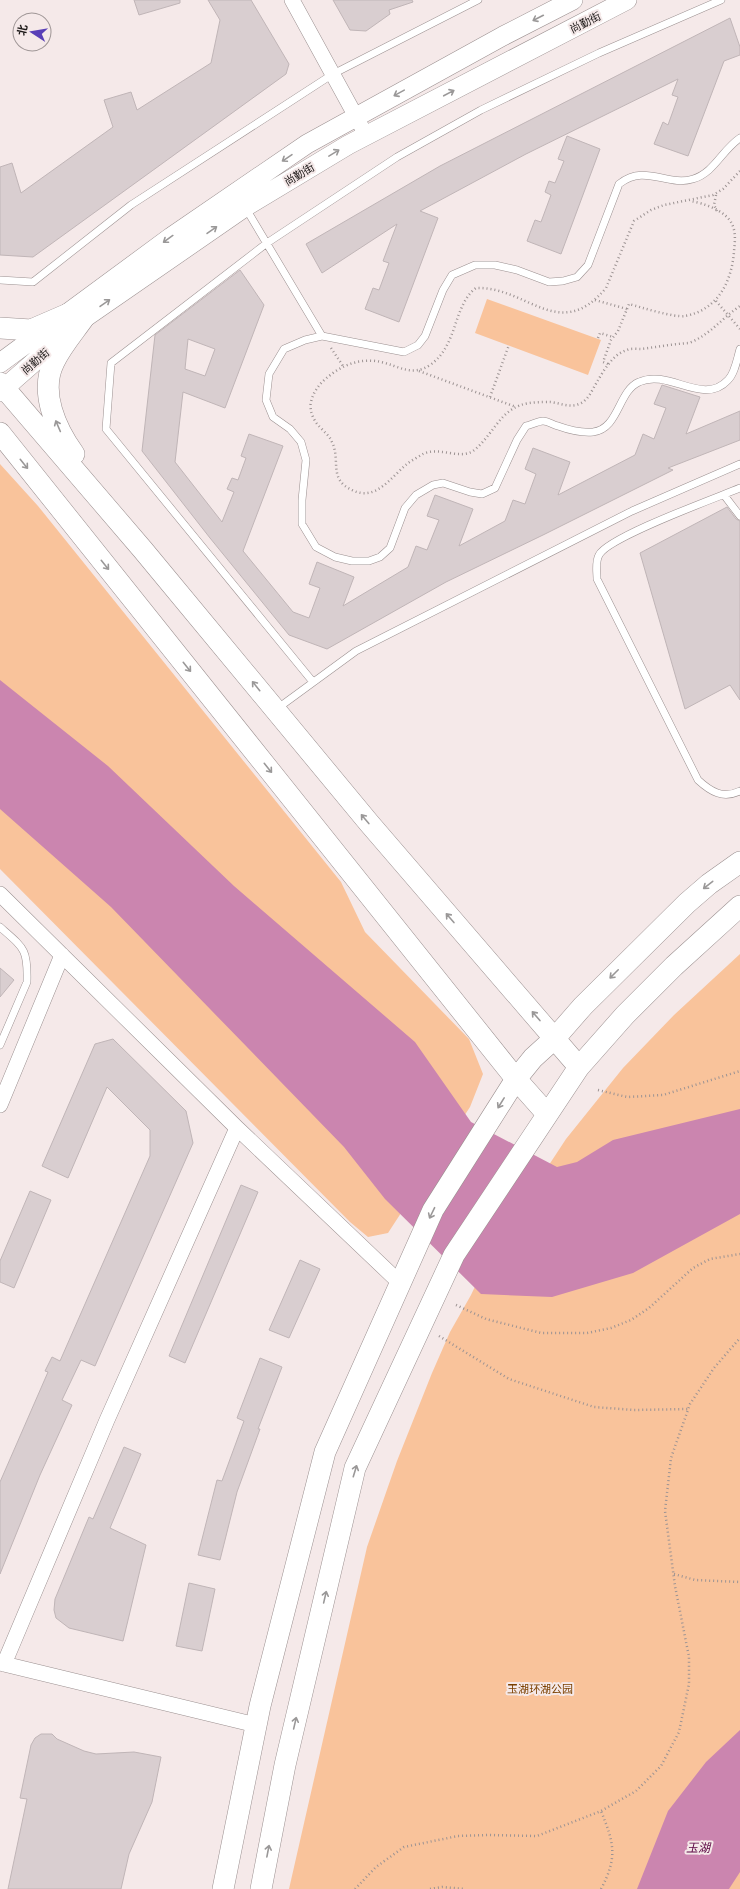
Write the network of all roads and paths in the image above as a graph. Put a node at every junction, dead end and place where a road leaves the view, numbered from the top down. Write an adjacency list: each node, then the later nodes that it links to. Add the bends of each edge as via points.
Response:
1 (292, 0): 6 (street)
2 (478, 0): 6 (lane)
3 (573, 0): 7 (street, 尚勤街, one-way to 7)
4 (627, 0): 8 (street, 尚勤街, one-way to 4)
5 (721, 0): 15 (lane, via 599,53 481,110 397,157)
6 (333, 74): 7 (street); 16 (lane, via 131,205 33,282)
7 (357, 117): 8 (street); 21 (street, 尚勤街, one-way to 21, via 307,144 184,228)
8 (366, 136): 13 (street, 尚勤街, one-way to 8)
9 (740, 138): 25 (lane, via 731,143 705,175 691,180 645,174 626,178 619,184 588,265 577,276 549,282 518,270 495,265 475,265 452,275 443,290 425,336 418,345 404,352)
10 (740, 171): 11 (path)
11 (717, 193): 12 (path); 14 (path, via 714,196 714,205)
12 (688, 201): 14 (path, via 698,202); 17 (path, via 664,205 634,221 606,288)
13 (245, 207): 15 (lane); 21 (street, 尚勤街, one-way to 13)
14 (717, 211): 18 (path, via 732,222 735,244 728,280)
15 (267, 243): 25 (lane); 43 (lane, via 111,363 106,429)
16 (0, 280)
17 (594, 300): 20 (path); 33 (path, via 571,312 556,312 494,289 476,288 465,299 444,351 436,361)
18 (716, 301): 20 (path, via 684,317 629,304); 22 (path)
19 (740, 306): 22 (path)
20 (627, 310): 26 (path)
21 (75, 316): 23 (main road, via 31,330); 30 (street, 尚勤街); 34 (street, 尚勤街); 42 (main road, one-way to 21, via 64,440 51,408 48,382)
22 (728, 316): 24 (path); 31 (path, via 708,334 696,340 627,350)
23 (0, 328)
24 (740, 329)
25 (322, 336): 29 (lane, via 284,349 269,374 266,400 273,417 290,429 301,442 306,460 302,524 316,547 352,561 369,562 390,548 405,508 416,495 433,485 444,483 482,494 495,488 526,426 544,421 575,432 595,432 606,426 631,388 638,382 654,377 702,391 717,388 729,380); 32 (path)
26 (613, 337): 27 (path, via 600,333); 31 (path, via 603,362)
27 (598, 338)
28 (510, 346): 35 (path)
29 (740, 350)
30 (0, 362)
31 (608, 364): 36 (path, via 588,398 581,404 572,406 549,402)
32 (343, 366): 33 (path, via 373,361 402,370); 36 (path, via 319,385 310,405 312,417 333,444 337,478 353,491 373,492 384,486 408,463 427,452 472,452)
33 (418, 371): 35 (path)
34 (2, 387): 42 (main road)
35 (490, 398): 36 (path)
36 (516, 407)
37 (0, 433): 55 (main road, one-way to 55)
38 (740, 464): 43 (lane, via 632,511 486,584 356,651)
39 (740, 488): 40 (lane)
40 (724, 494): 41 (lane); 45 (lane, via 618,540 599,555 596,565 598,579 698,780 708,790 718,794 733,794)
41 (740, 516)
42 (143, 550): 44 (main road, one-way to 42)
43 (313, 682): 44 (lane)
44 (276, 710): 51 (main road, one-way to 44, via 369,823)
45 (740, 791)
46 (740, 862): 51 (main road, one-way to 51, via 687,903 588,1001)
47 (0, 894): 50 (street)
48 (740, 906): 53 (main road, via 674,966)
49 (0, 927): 52 (lane, via 22,946 26,957 27,982)
50 (62, 955): 57 (street); 59 (street)
51 (555, 1038): 53 (main road); 55 (main road)
52 (0, 1045)
53 (579, 1067): 58 (main road)
54 (740, 1071): 56 (path, via 663,1095 627,1097)
55 (516, 1079): 58 (main road); 61 (main road, one-way to 61, via 433,1210)
56 (598, 1090)
57 (0, 1105)
58 (547, 1114): 72 (main road, one-way to 58, via 285,1764 355,1468 454,1255)
59 (237, 1128): 61 (street); 68 (street)
60 (740, 1254): 62 (path, via 710,1259 693,1268 649,1308 631,1320 611,1328 587,1333 541,1333 486,1319)
61 (400, 1283): 69 (main road, via 325,1452)
62 (456, 1305)
63 (439, 1336): 65 (path, via 509,1379 594,1407 634,1410)
64 (740, 1338): 65 (path, via 714,1368)
65 (688, 1409): 66 (path, via 671,1458 665,1511)
66 (674, 1574): 67 (path, via 695,1580); 70 (path, via 689,1657 689,1684 679,1732 661,1766 636,1791)
67 (740, 1582)
68 (2, 1663): 69 (street)
69 (256, 1725): 71 (main road)
70 (601, 1811): 73 (path, via 537,1836 458,1836 404,1847 376,1867); 76 (path, via 610,1833 614,1854)
71 (223, 1889)
72 (261, 1889)
73 (355, 1889)
74 (430, 1889): 75 (path)
75 (465, 1889)
76 (601, 1889)

